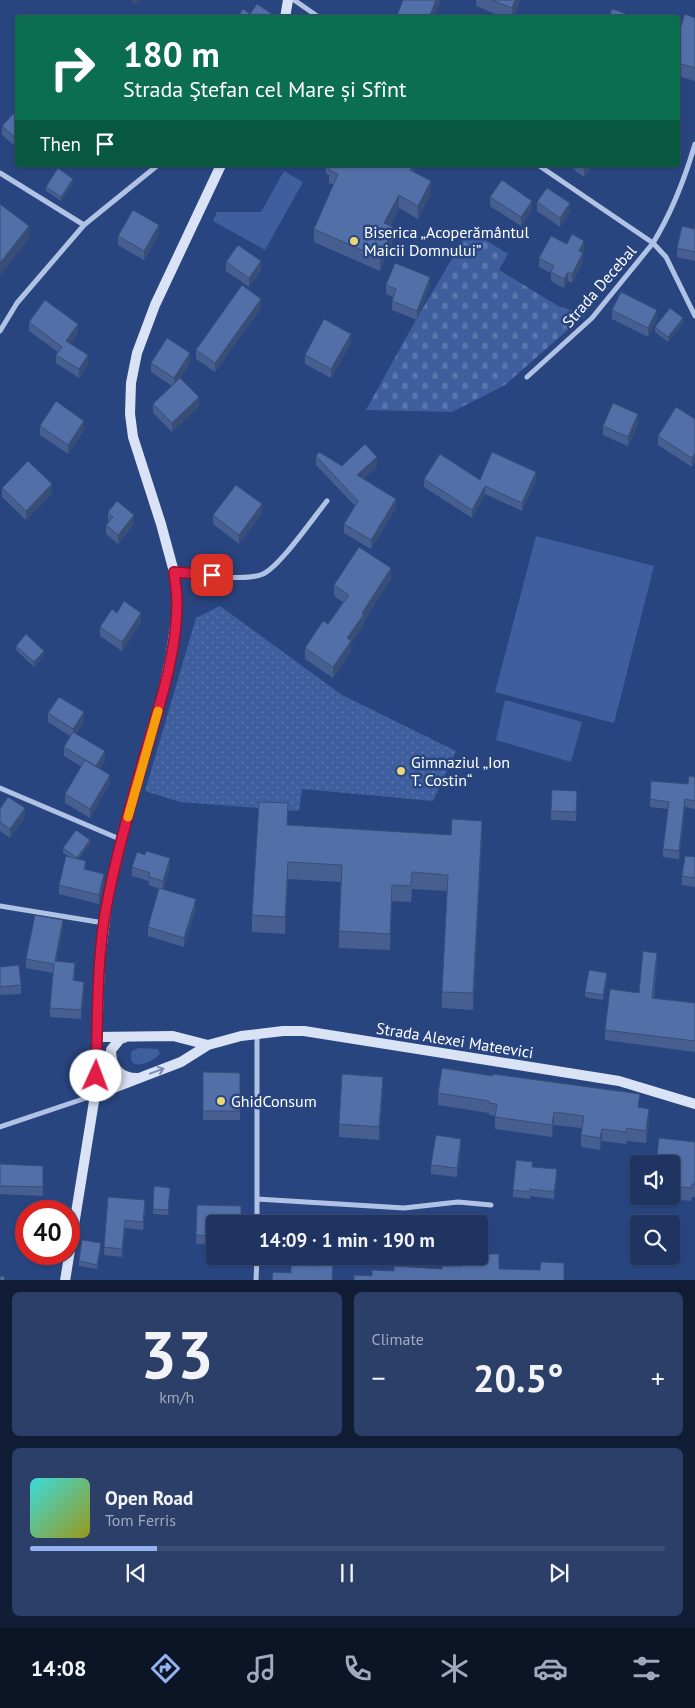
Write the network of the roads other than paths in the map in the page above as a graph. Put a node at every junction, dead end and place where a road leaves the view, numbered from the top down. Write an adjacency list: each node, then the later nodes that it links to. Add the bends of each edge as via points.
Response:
1 (288, 0): 3 (street)
2 (294, 0): 4 (street)
3 (285, 15)
4 (316, 15)
5 (695, 144): 11 (street, via 672,209)
6 (156, 167): 10 (street)
7 (220, 167): 16 (street, via 155,305 137,353 131,383 133,437)
8 (541, 167): 11 (street, Strada Decebal)
9 (0, 173): 10 (street)
10 (84, 225): 13 (street, via 17,303)
11 (653, 243): 12 (street, via 666,256); 14 (street, Strada Decebal, via 592,318)
12 (695, 316)
13 (0, 331)
14 (527, 377)
15 (327, 501): 16 (street, via 278,562 263,574 245,578)
16 (174, 572): 18 (street, via 177,601 171,654)
17 (0, 788): 18 (street)
18 (123, 840): 20 (street)
19 (0, 906): 20 (street)
20 (104, 923): 22 (street)
21 (257, 1034): 24 (street, Strada Alexei Mateevici); 27 (street, Strada Alexei Mateevici, via 304,1031 619,1081); 29 (street)
22 (97, 1037): 23 (street); 26 (street)
23 (128, 1037): 24 (street, via 173,1036); 25 (street, via 114,1044 111,1063 124,1075)
24 (208, 1045): 25 (street, one-way to 24, via 181,1062)
25 (140, 1078): 26 (street)
26 (95, 1095): 28 (street); 33 (street)
27 (695, 1104)
28 (0, 1127)
29 (258, 1199): 30 (street, via 404,1208 458,1202); 31 (street)
30 (491, 1205)
31 (257, 1215)
32 (256, 1265): 34 (street)
33 (65, 1280)
34 (256, 1280)

